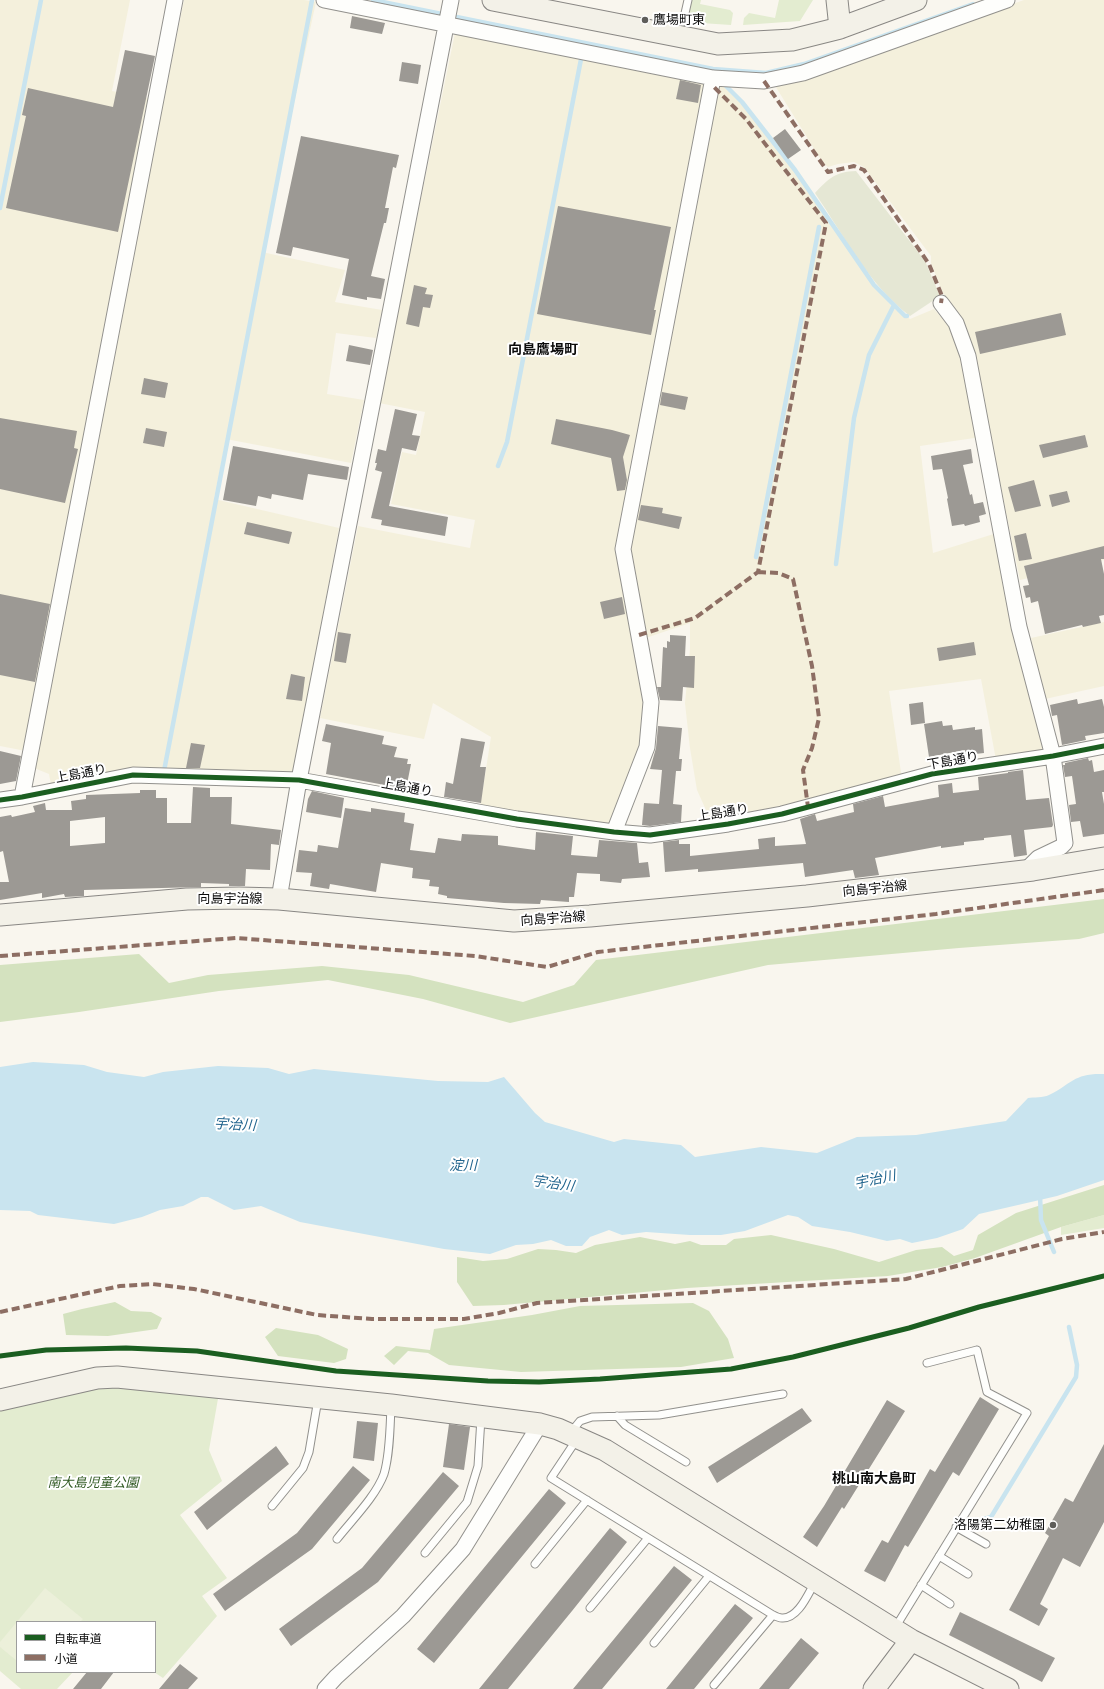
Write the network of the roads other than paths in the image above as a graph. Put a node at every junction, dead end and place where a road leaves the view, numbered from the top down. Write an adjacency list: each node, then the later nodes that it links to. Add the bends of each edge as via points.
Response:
1 (175, 0): 16 (street)
2 (324, 0): 8 (street)
3 (493, 0): 10 (street, via 718,44 792,40)
4 (688, 0): 9 (lane)
5 (837, 0): 10 (street)
6 (916, 0): 10 (street)
7 (1007, 0): 11 (street, via 803,73 764,81)
8 (448, 13): 11 (street, via 582,52); 15 (street)
9 (683, 22)
10 (840, 28)
11 (713, 78): 19 (street, via 623,550 651,702 647,747)
12 (941, 303): 14 (street, via 956,323 968,356 1019,627)
13 (1104, 746): 14 (street, 下島通り)
14 (1053, 756): 18 (street, 下島通り, via 932,774); 21 (street, via 1065,843 1038,858)
15 (299, 780): 16 (street, 上島通り, via 133,775); 19 (street, 上島通り, via 517,819); 22 (street)
16 (22, 797): 17 (street, 上島通り)
17 (0, 800)
18 (808, 807): 19 (street, 上島通り, via 728,824 650,835)
19 (614, 832)
20 (1104, 858): 21 (street, 向島宇治線)
21 (1025, 871): 22 (street, 向島宇治線, via 807,896 514,921)
22 (279, 899): 23 (street, 向島宇治線, via 188,899)
23 (0, 915)
24 (927, 1363): 36 (lane, via 977,1350 987,1392 1027,1413)
25 (783, 1394): 30 (lane, via 659,1415)
26 (318, 1397): 27 (street, via 117,1377 97,1378); 28 (street); 35 (lane, via 309,1452 303,1468)
27 (0, 1400)
28 (392, 1405): 29 (street); 37 (lane, via 384,1474 373,1494)
29 (481, 1415): 31 (street); 40 (lane, via 478,1466 467,1502)
30 (618, 1416): 32 (lane, via 592,1417 580,1421); 33 (lane, via 625,1425)
31 (540, 1424): 32 (street); 54 (street, via 463,1548 403,1616)
32 (574, 1436): 34 (lane, via 551,1478); 45 (street, via 605,1450)
33 (686, 1462)
34 (587, 1500): 38 (lane); 42 (lane)
35 (272, 1506)
36 (956, 1527): 39 (lane); 41 (lane)
37 (337, 1538)
38 (648, 1538): 44 (lane); 48 (lane)
39 (986, 1544)
40 (426, 1553)
41 (938, 1556): 43 (lane); 46 (lane)
42 (535, 1564)
43 (968, 1574)
44 (709, 1576): 49 (lane); 52 (lane)
45 (815, 1581): 49 (lane, via 799,1608 791,1616 782,1618); 50 (street)
46 (921, 1585): 47 (lane); 50 (lane)
47 (950, 1604)
48 (590, 1608)
49 (773, 1615): 53 (lane)
50 (894, 1630): 51 (street)
51 (911, 1640): 55 (street); 56 (street)
52 (654, 1643)
53 (714, 1685)
54 (325, 1689)
55 (874, 1689)
56 (1008, 1689)

